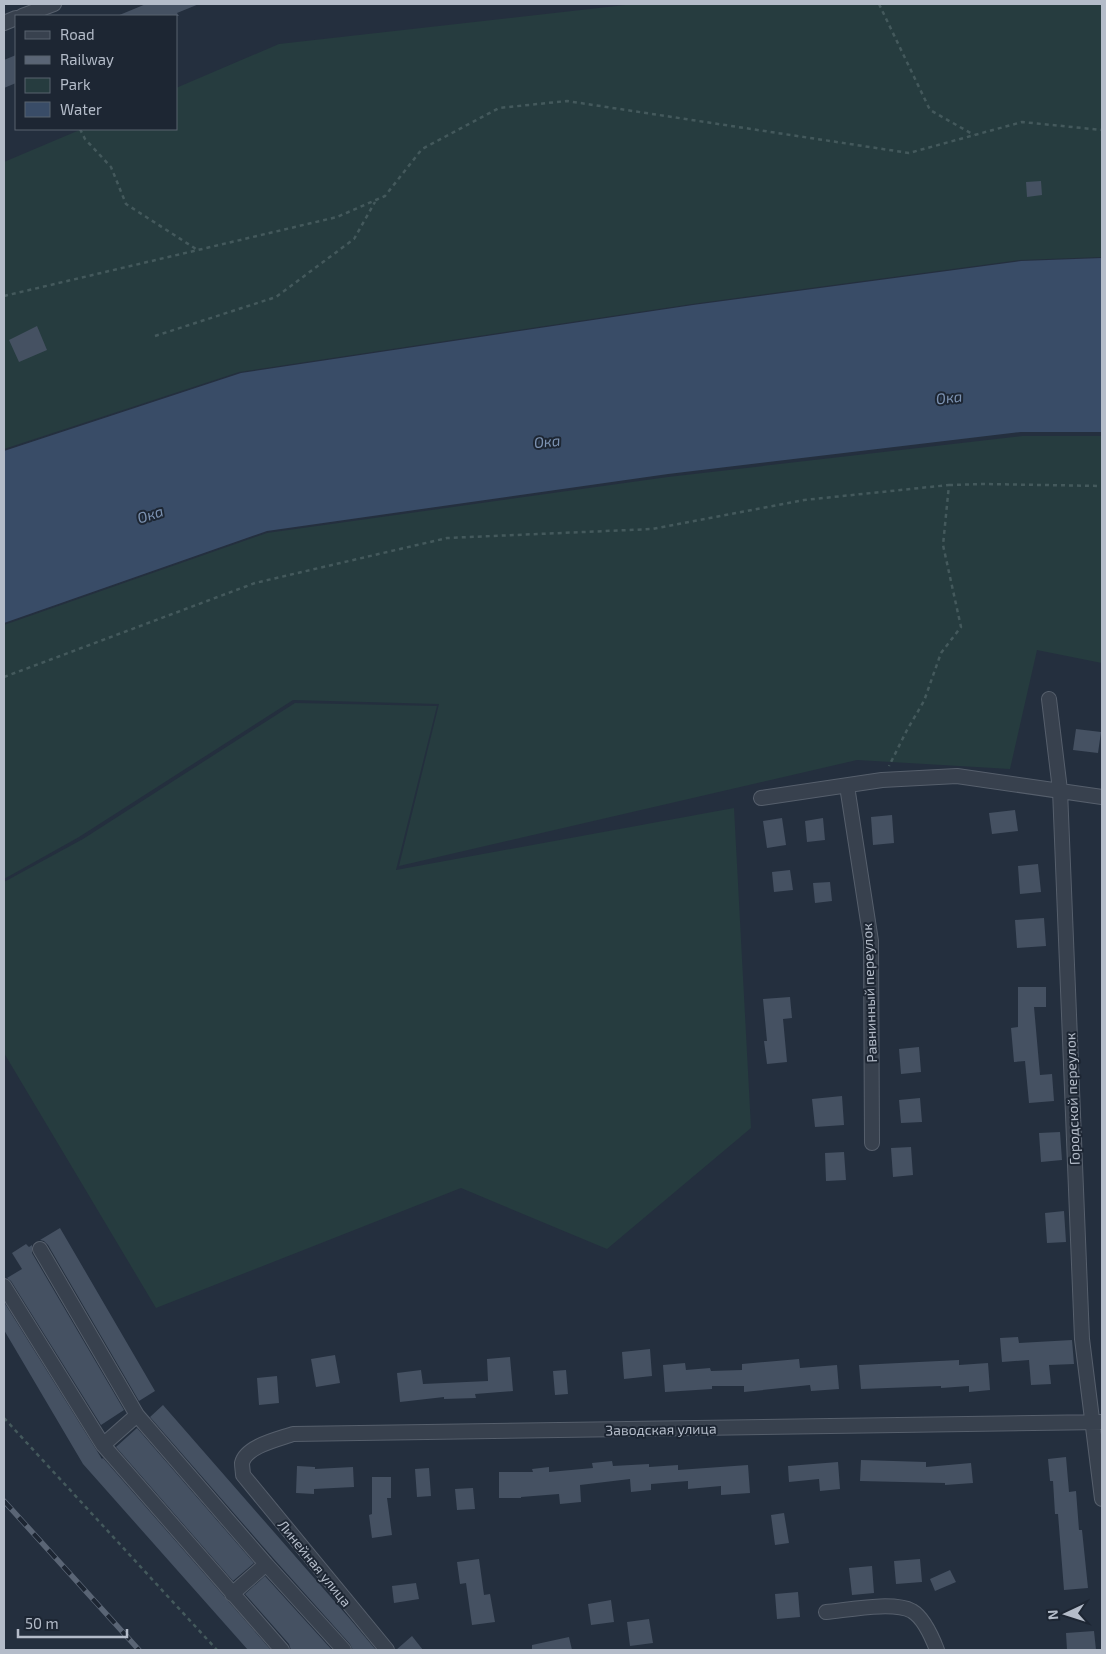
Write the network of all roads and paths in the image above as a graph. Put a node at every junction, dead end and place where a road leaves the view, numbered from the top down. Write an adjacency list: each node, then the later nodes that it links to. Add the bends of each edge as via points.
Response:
1 (54, 4): 3 (street)
2 (879, 4): 6 (path, via 930,110)
3 (25, 15)
4 (80, 130): 8 (path, via 111,167 126,204)
5 (1102, 130): 6 (path, via 1022,122)
6 (975, 135): 7 (path, via 909,154 567,101 499,108 422,149 385,196)
7 (375, 200): 8 (path, via 336,217); 10 (path, via 354,239 276,297)
8 (196, 249): 9 (path)
9 (4, 296)
10 (155, 336)
11 (949, 485): 12 (path); 13 (path, via 804,500 652,529 447,538 255,583); 15 (path, via 943,545 961,627 941,653 924,701)
12 (1102, 486)
13 (4, 677)
14 (1050, 700): 17 (street, Городской переулок)
15 (882, 780): 16 (street); 17 (street, via 956,776)
16 (847, 786): 19 (street); 20 (street, Равнинный переулок, via 870,941)
17 (1060, 790): 18 (street); 25 (street, Городской переулок, via 1082,1339)
18 (1102, 797)
19 (761, 798)
20 (872, 1143)
21 (40, 1249): 23 (street)
22 (4, 1286): 26 (street)
23 (137, 1415): 26 (street); 29 (street)
24 (4, 1418): 32 (path)
25 (1097, 1422): 27 (street, Заводская улица, via 293,1434 248,1453 242,1464); 28 (street, Городской переулок)
26 (103, 1445): 30 (street)
27 (243, 1476): 35 (street, Линейная улица)
28 (1102, 1499)
29 (266, 1564): 30 (street); 34 (street)
30 (232, 1594): 33 (street)
31 (826, 1612): 36 (street, via 898,1606 913,1612 925,1625)
32 (217, 1650)
33 (282, 1650)
34 (344, 1650)
35 (387, 1650)
36 (937, 1650)

